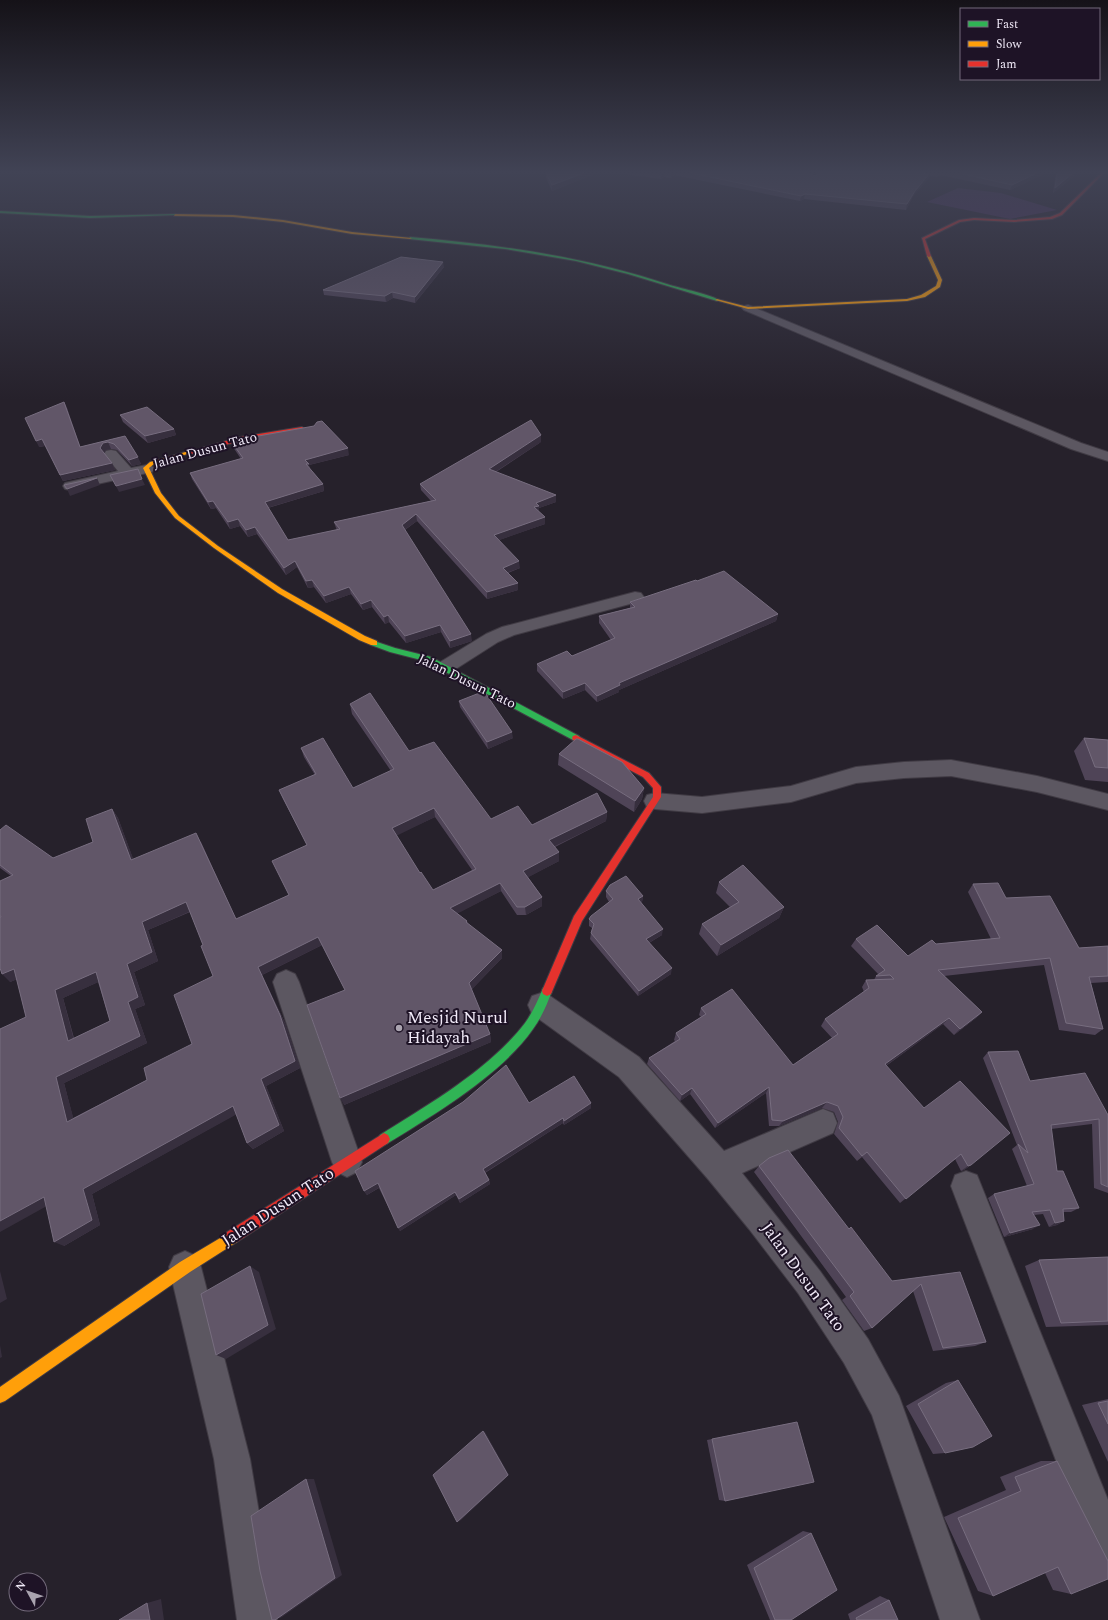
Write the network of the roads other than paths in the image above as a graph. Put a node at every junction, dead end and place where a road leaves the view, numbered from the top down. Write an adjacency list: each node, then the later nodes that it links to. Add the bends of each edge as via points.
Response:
1 (508, 249): 3 (street, via 601,265)
2 (926, 249): 3 (street, via 940,280 938,287 923,296 907,300)
3 (748, 308): 6 (street, via 1076,446)
4 (310, 428): 7 (street, Jalan Dusun Tato, via 228,442 152,464 147,466)
5 (111, 454): 8 (street)
6 (1108, 457)
7 (147, 469): 8 (street); 11 (street, Jalan Dusun Tato, via 158,493 177,517 280,592 362,638 393,650 428,659)
8 (128, 473): 9 (street)
9 (68, 486)
10 (635, 597): 11 (street, via 508,631)
11 (444, 668): 12 (street, Jalan Dusun Tato, via 646,775 656,787)
12 (655, 801): 13 (street, via 702,805 791,794 856,775 951,768 1037,784); 15 (street, Jalan Dusun Tato, via 578,919)
13 (1108, 802)
14 (286, 982): 17 (street)
15 (541, 1005): 17 (street, Jalan Dusun Tato, via 526,1030 453,1095); 18 (street, Jalan Dusun Tato, via 629,1067)
16 (823, 1124): 18 (street)
17 (347, 1162): 20 (street, Jalan Dusun Tato)
18 (719, 1168): 24 (street, Jalan Dusun Tato, via 809,1282 856,1351 886,1408)
19 (966, 1186): 22 (street)
20 (185, 1267): 21 (street, Jalan Dusun Tato); 23 (street, via 232,1459)
21 (0, 1396)
22 (1108, 1548)
23 (257, 1620)
24 (960, 1620)

